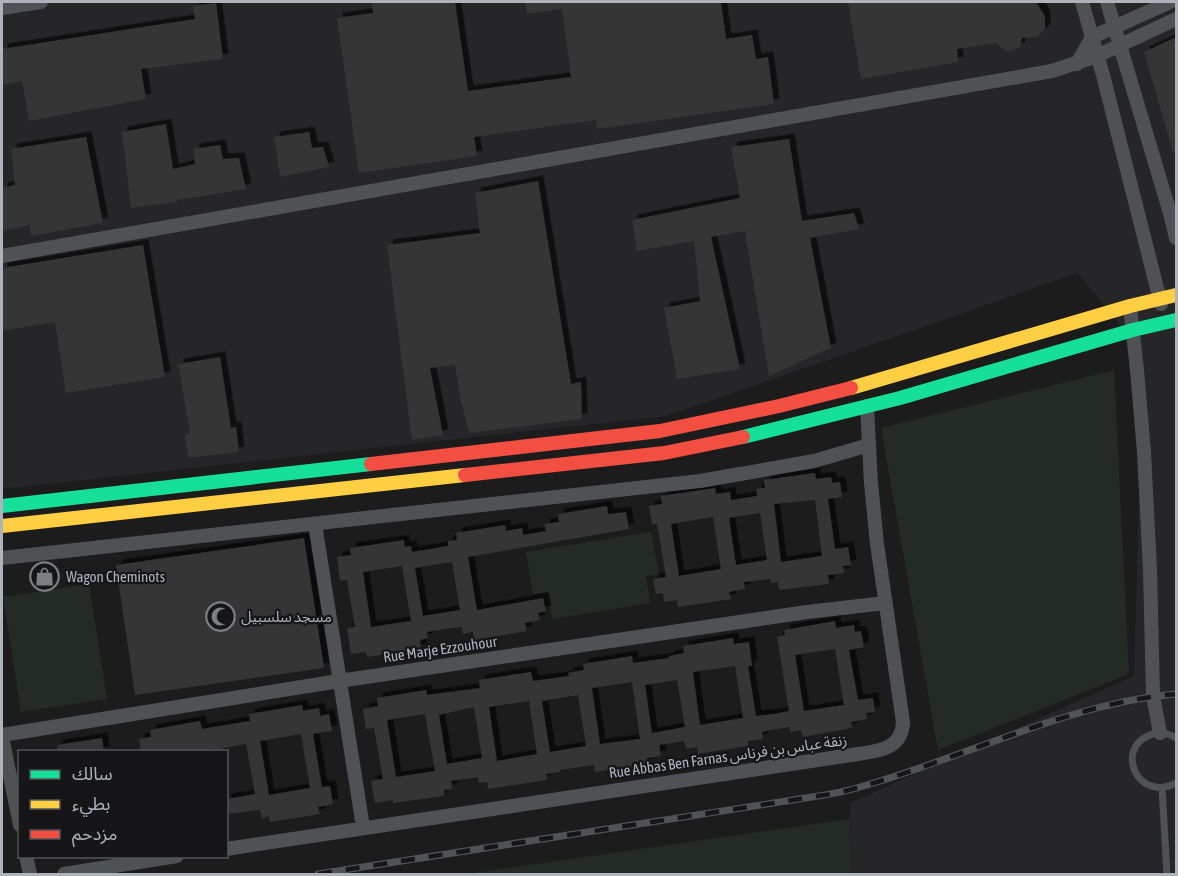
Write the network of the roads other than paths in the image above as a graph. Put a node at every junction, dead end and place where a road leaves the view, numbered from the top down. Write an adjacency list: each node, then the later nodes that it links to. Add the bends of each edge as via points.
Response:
1 (41, 2): 5 (street)
2 (1082, 2): 8 (street)
3 (1107, 2): 7 (street)
4 (1170, 2): 7 (street)
5 (2, 8)
6 (1176, 19): 9 (street)
7 (1114, 26): 8 (street); 9 (street)
8 (1092, 36): 10 (street); 11 (street)
9 (1120, 47): 10 (street); 12 (street)
10 (1097, 56): 11 (street); 16 (street)
11 (1077, 64): 14 (street)
12 (1173, 216): 13 (street)
13 (1176, 238)
14 (2, 256)
15 (1176, 295): 16 (main road)
16 (1160, 299): 17 (main road); 18 (street)
17 (1130, 306): 19 (street); 22 (main road, via 778,408 660,432)
18 (1171, 321): 19 (main road)
19 (1133, 330): 20 (main road); 28 (street, via 1150,569 1153,696)
20 (867, 406): 21 (street, Rue Abbas Ben Farnas زنقة عباس بن فرناس); 24 (main road, via 784,429 664,453)
21 (869, 445): 23 (street, via 814,461 700,481); 26 (street, Rue Abbas Ben Farnas زنقة عباس بن فرناس)
22 (2, 506)
23 (315, 524): 25 (street); 27 (street)
24 (2, 526)
25 (2, 558)
26 (885, 603): 27 (street, Rue Marje Ezzouhour); 34 (street, Rue Abbas Ben Farnas زنقة عباس بن فرناس, via 903,722 899,739 888,748)
27 (339, 681): 29 (street, Rue Marje Ezzouhour); 34 (street)
28 (1160, 733): 30 (lane); 32 (lane, via 1143,738 1132,760 1139,779)
29 (2, 736): 33 (street)
30 (1176, 738)
31 (1176, 783): 32 (lane)
32 (1162, 788): 39 (lane)
33 (18, 815)
34 (363, 827): 35 (street, Rue Abbas Ben Farnas زنقة عباس بن فرناس)
35 (228, 849)
36 (26, 858): 40 (street)
37 (164, 858): 41 (street)
38 (1176, 858): 39 (lane)
39 (1166, 860): 42 (lane)
40 (30, 874)
41 (64, 874)
42 (1167, 874)

